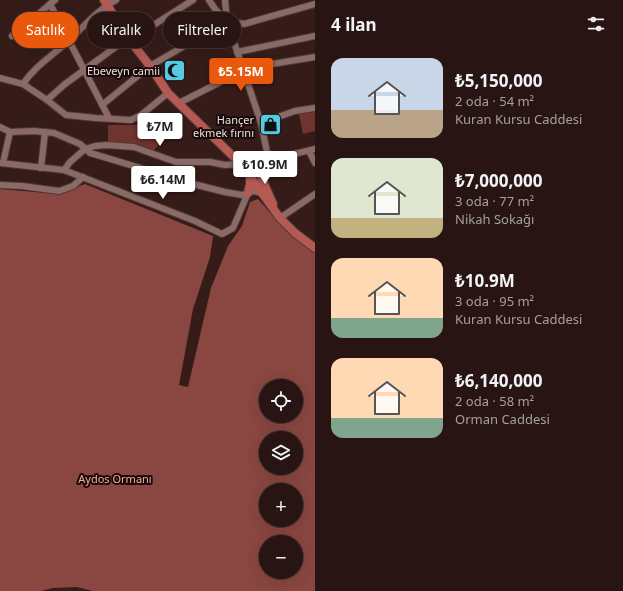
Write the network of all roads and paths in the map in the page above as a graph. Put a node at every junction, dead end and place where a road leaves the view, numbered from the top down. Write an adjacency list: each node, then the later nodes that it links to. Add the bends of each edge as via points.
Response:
1 (116, 0): 6 (street)
2 (193, 0): 13 (street)
3 (209, 0): 11 (street)
4 (225, 0): 12 (street)
5 (52, 2): 8 (street); 9 (street)
6 (105, 2): 10 (main road); 15 (street)
7 (315, 4): 14 (street)
8 (40, 12)
9 (56, 12)
10 (111, 12)
11 (218, 12)
12 (227, 12)
13 (155, 23)
14 (241, 23)
15 (79, 29)
16 (315, 36): 23 (street)
17 (60, 48): 29 (street, via 29,74)
18 (72, 48): 27 (street)
19 (116, 48): 27 (street)
20 (136, 48): 25 (main road)
21 (181, 48): 25 (street)
22 (236, 48): 23 (street)
23 (237, 52): 26 (street)
24 (315, 57): 26 (street)
25 (150, 66): 30 (main road); 33 (street)
26 (244, 70): 32 (street); 36 (street)
27 (83, 71): 31 (street); 33 (street)
28 (0, 78): 29 (street)
29 (23, 84): 31 (street)
30 (168, 93): 32 (main road); 35 (street, via 132,120)
31 (47, 100): 35 (street, via 66,114)
32 (179, 103): 45 (main road)
33 (102, 105): 35 (street)
34 (315, 108): 36 (street, via 295,111)
35 (109, 118)
36 (260, 123): 42 (street, via 267,152)
37 (0, 127): 38 (street)
38 (10, 132): 39 (street); 43 (street)
39 (45, 132): 40 (street, via 68,138); 46 (street)
40 (85, 149): 45 (street, via 127,145 176,162); 48 (street); 52 (street, via 197,186 242,195)
41 (312, 150): 42 (street); 44 (street)
42 (266, 161): 47 (main road)
43 (2, 163): 46 (street)
44 (315, 163)
45 (241, 164): 47 (main road); 50 (main road)
46 (42, 168): 48 (street)
47 (255, 168): 50 (main road, via 250,171); 55 (main road)
48 (64, 170): 49 (street)
49 (83, 177): 51 (street, via 73,186 59,191); 52 (street, via 222,234 233,228)
50 (251, 179): 52 (main road); 53 (main road)
51 (0, 185)
52 (248, 193): 53 (street)
53 (261, 193): 55 (main road)
54 (315, 194): 55 (street)
55 (280, 218): 56 (main road, via 295,233)
56 (314, 246)

